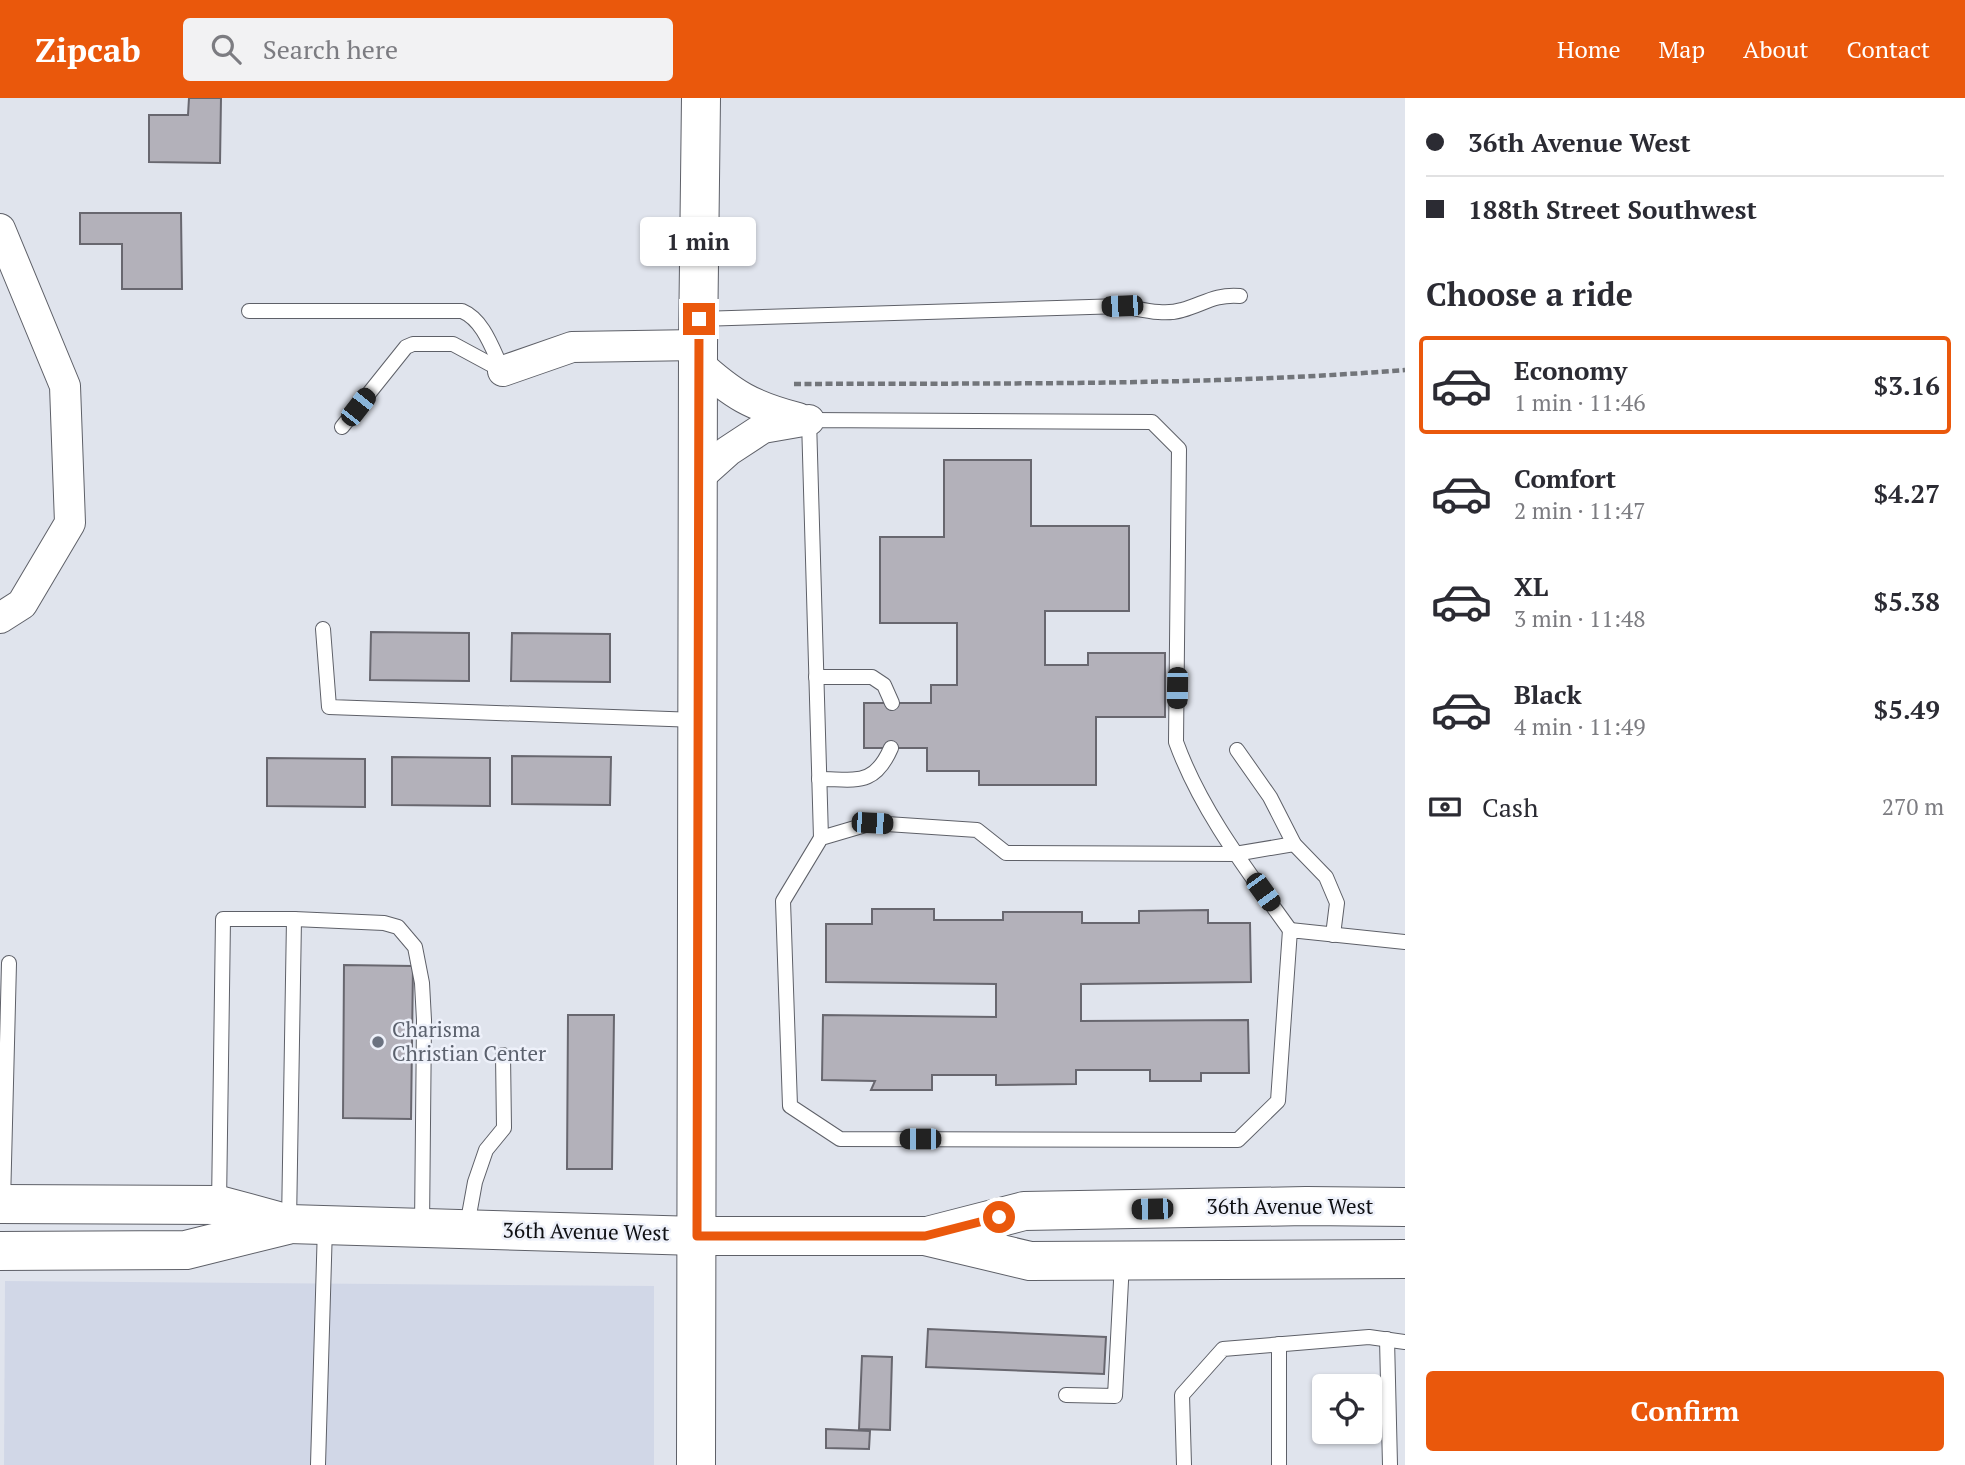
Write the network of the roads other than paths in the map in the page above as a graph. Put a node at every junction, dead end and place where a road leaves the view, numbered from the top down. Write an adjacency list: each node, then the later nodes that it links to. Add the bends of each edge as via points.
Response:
1 (701, 98): 5 (main road)
2 (0, 229): 10 (street, via 65,386 70,523 22,604)
3 (1240, 296): 5 (lane, via 1219,296 1165,313 1122,306)
4 (249, 311): 6 (lane, via 462,311 478,323)
5 (698, 342): 6 (street, via 572,347); 7 (street, via 728,390 765,409); 9 (main road)
6 (503, 371): 8 (lane, via 453,344 413,344)
7 (809, 420): 9 (street, via 763,428); 12 (lane); 20 (lane, via 1152,422 1179,449 1176,742 1188,776)
8 (342, 427)
9 (699, 477): 14 (main road)
10 (0, 618)
11 (323, 629): 14 (lane, via 329,707)
12 (816, 677): 13 (lane, via 872,677 884,685); 17 (lane)
13 (892, 703)
14 (698, 720): 33 (main road)
15 (891, 748): 17 (lane, via 883,767 866,779)
16 (1237, 750): 19 (lane, via 1270,797)
17 (819, 779): 18 (lane)
18 (821, 838): 20 (lane, via 872,823 977,830 1006,853); 22 (lane, via 783,901 790,1107 840,1139 1238,1140 1278,1101)
19 (1294, 844): 20 (lane); 23 (lane, via 1326,877 1337,903)
20 (1235, 854): 22 (lane)
21 (294, 919): 28 (lane, via 223,919); 30 (lane); 31 (lane, via 384,923 398,927 415,947 424,1020)
22 (1290, 930): 23 (lane)
23 (1333, 935): 24 (lane)
24 (1405, 942)
25 (9, 963): 27 (lane)
26 (503, 1055): 32 (lane, via 504,1128 486,1150)
27 (2, 1204): 28 (main road, 36th Avenue West)
28 (219, 1205): 30 (main road, 36th Avenue West)
29 (1405, 1207): 34 (main road, 36th Avenue West, via 1024,1211)
30 (307, 1224): 31 (main road, 36th Avenue West); 35 (main road, 36th Avenue West, via 186,1250); 42 (lane)
31 (422, 1228): 32 (main road, 36th Avenue West)
32 (466, 1229): 33 (main road, 36th Avenue West)
33 (697, 1236): 34 (main road, 36th Avenue West); 43 (main road)
34 (925, 1236): 37 (main road, 36th Avenue West, via 1030,1261)
35 (0, 1251)
36 (1405, 1259): 37 (main road, 36th Avenue West)
37 (1122, 1260): 41 (lane, via 1115,1396)
38 (1387, 1339): 39 (lane); 40 (lane); 46 (lane)
39 (1405, 1342)
40 (1279, 1344): 44 (lane, via 1223,1349 1182,1395); 45 (lane)
41 (1066, 1395)
42 (318, 1465)
43 (696, 1465)
44 (1184, 1465)
45 (1279, 1465)
46 (1390, 1465)

